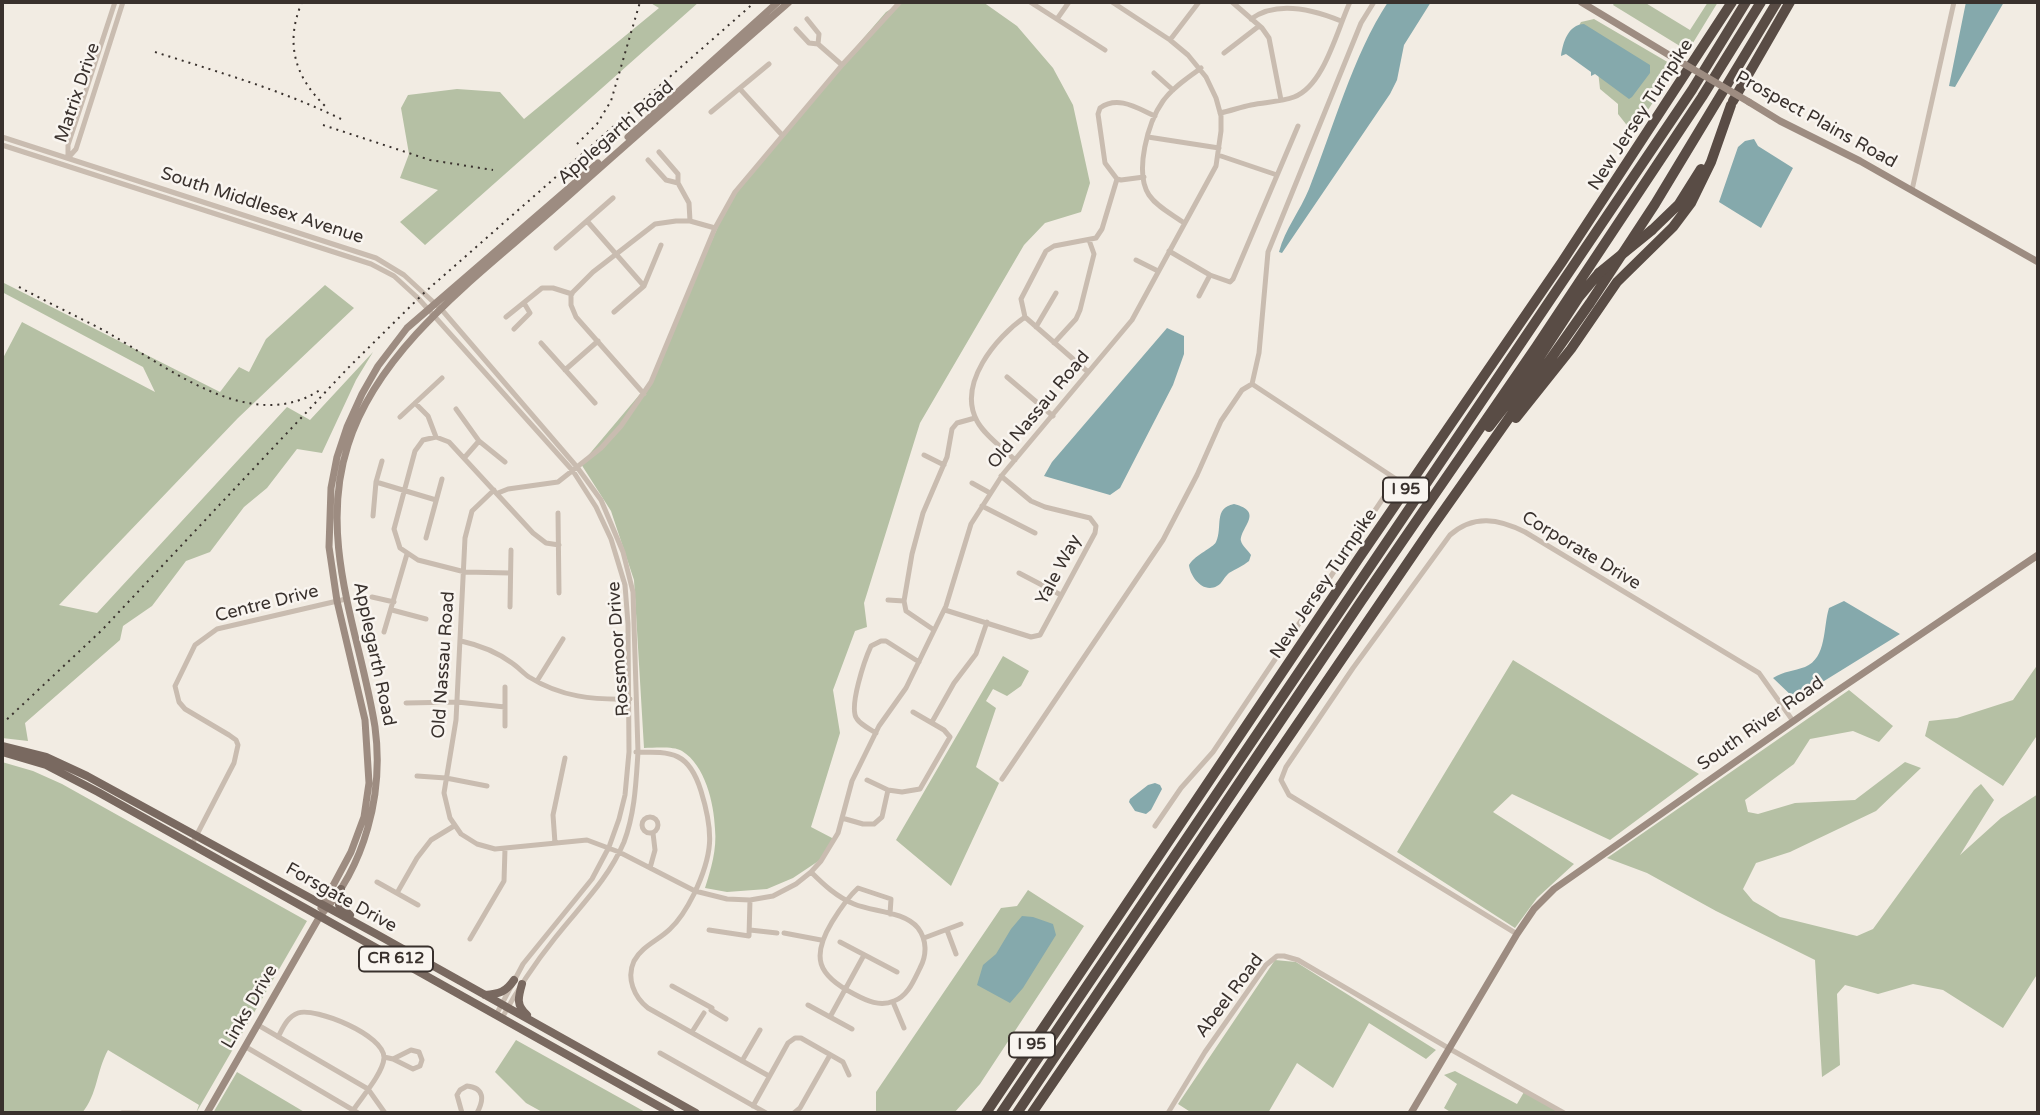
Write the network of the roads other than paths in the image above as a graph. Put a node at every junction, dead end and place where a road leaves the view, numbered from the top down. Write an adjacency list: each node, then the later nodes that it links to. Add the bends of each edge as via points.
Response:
1 (115, 2): 49 (street, Matrix Drive, via 68,145)
2 (123, 2): 49 (street, Matrix Drive, via 76,149)
3 (778, 2): 75 (main road, Applegarth Road)
4 (789, 2): 75 (main road, Applegarth Road)
5 (900, 2): 31 (street)
6 (1030, 2): 21 (street)
7 (1069, 2): 21 (street)
8 (1112, 2): 26 (street, Old Nassau Road)
9 (1199, 2): 26 (street)
10 (1232, 2): 22 (street)
11 (1350, 2): 23 (street)
12 (1374, 2): 90 (street, via 1361,23 1268,252)
13 (1581, 2): 55 (main road, Prospect Plains Road, bridge, via 1749,102)
14 (1732, 2): 248 (highway, New Jersey Turnpike / I 95, via 1562,262)
15 (1746, 2): 249 (highway, New Jersey Turnpike / I 95, via 1692,90)
16 (1761, 2): 119 (highway, I 95)
17 (1777, 2): 107 (highway, I 95, via 1655,204)
18 (1790, 2): 37 (highway)
19 (1954, 2): 55 (street)
20 (807, 19): 27 (street, via 819,34)
21 (1057, 19): 28 (street)
22 (1251, 19): 23 (street, via 1263,10 1287,6 1307,7); 24 (street)
23 (1341, 21): 36 (street, via 1316,80 1301,94)
24 (1259, 26): 29 (street); 36 (street, via 1269,38)
25 (796, 29): 27 (street, via 808,43)
26 (1170, 40): 32 (street, Old Nassau Road)
27 (818, 44): 31 (street)
28 (1105, 50)
29 (1224, 53)
30 (769, 64): 34 (street)
31 (842, 65): 42 (street)
32 (1201, 68): 35 (street); 39 (street, Old Nassau Road)
33 (1154, 73): 35 (street)
34 (740, 89): 38 (street); 42 (street)
35 (1173, 90): 40 (street)
36 (1281, 100): 39 (street)
37 (1731, 105): 107 (highway, via 1691,203 1617,282 1571,349); 119 (highway, bridge, via 1690,190 1670,214 1599,273)
38 (711, 112)
39 (1220, 113): 46 (street, Old Nassau Road)
40 (1155, 116): 44 (street); 53 (street, via 1124,103 1100,108 1105,163)
41 (1298, 126): 51 (street)
42 (782, 135): 60 (street, via 735,192)
43 (2, 137): 49 (street, South Middlesex Avenue)
44 (1148, 137): 46 (street); 52 (street)
45 (2, 145): 76 (street, South Middlesex Avenue, via 370,264 394,276)
46 (1219, 148): 48 (street, Old Nassau Road)
47 (659, 152): 54 (street, via 678,174)
48 (1218, 155): 51 (street); 59 (street, Old Nassau Road)
49 (68, 158): 75 (street, South Middlesex Avenue, via 376,258 404,275)
50 (648, 160): 54 (street, via 666,180)
51 (1277, 175): 69 (street, via 1233,279)
52 (1144, 177): 53 (street); 59 (street, via 1148,194)
53 (1117, 180): 61 (street, via 1102,229)
54 (678, 183): 58 (street, via 689,203)
55 (1912, 190): 67 (main road, Prospect Plains Road)
56 (612, 198): 57 (street)
57 (587, 221): 63 (street); 65 (street)
58 (690, 221): 60 (street); 65 (street, via 655,224)
59 (1184, 223): 64 (street, Old Nassau Road)
60 (715, 228): 91 (street)
61 (1089, 240): 80 (street, via 1046,251 1022,294); 85 (street, via 1094,254 1080,310)
62 (660, 245): 70 (street)
63 (556, 248)
64 (1169, 251): 68 (street, Old Nassau Road); 69 (street)
65 (617, 256): 70 (street); 71 (street)
66 (1136, 260): 68 (street)
67 (2038, 262)
68 (1158, 271): 87 (street, Old Nassau Road, via 1136,313)
69 (1210, 275): 73 (street)
70 (644, 286): 77 (street)
71 (572, 293): 74 (street, via 542,288); 83 (street, via 576,317)
72 (1056, 293): 81 (street)
73 (1199, 296)
74 (524, 303): 79 (street); 82 (street, via 530,313)
75 (439, 307): 76 (main road, Applegarth Road); 78 (main road, Applegarth Road); 106 (street, Rossmoor Drive)
76 (428, 310): 78 (street, Rossmoor Drive); 134 (main road, Applegarth Road, via 407,327 378,366 337,457 329,547)
77 (614, 312)
78 (435, 317): 106 (street, Rossmoor Drive); 132 (main road, Applegarth Road, via 398,352 374,386 347,446 336,522)
79 (506, 317)
80 (1025, 317): 81 (street); 97 (street, via 1006,331 981,367 971,389)
81 (1035, 327): 85 (street)
82 (514, 329)
83 (598, 341): 86 (street); 91 (street)
84 (541, 343): 86 (street)
85 (1054, 343): 87 (street)
86 (565, 370): 92 (street)
87 (1088, 372): 95 (street, Old Nassau Road)
88 (1007, 377): 95 (street)
89 (442, 378): 93 (street)
90 (1252, 384): 166 (street, via 1242,390 1221,421 1163,540); 172 (street, via 1396,479 1213,752)
91 (644, 394): 106 (street, via 601,448)
92 (595, 402)
93 (415, 403): 96 (street); 98 (street, via 428,416)
94 (456, 409): 99 (street)
95 (1053, 416): 102 (street, Old Nassau Road)
96 (400, 417)
97 (975, 418): 102 (street); 105 (street, via 952,429)
98 (436, 437): 101 (street); 112 (street, via 423,440 415,451)
99 (479, 441): 101 (street); 104 (street)
100 (924, 455): 105 (street)
101 (464, 457): 113 (street)
102 (1015, 460): 108 (street, Old Nassau Road)
103 (382, 461): 110 (street)
104 (505, 462)
105 (944, 465): 135 (street, via 923,513)
106 (575, 469): 113 (street, via 558,482); 149 (street, Rossmoor Drive, via 611,539 625,584); 150 (street, Rossmoor Drive, via 601,500 623,552 633,592)
107 (1469, 475): 251 (highway, I 95)
108 (1001, 476): 114 (street, Old Nassau Road); 130 (street, Yale Way, via 1031,501 1094,522 1095,533)
109 (442, 479): 115 (street)
110 (376, 482): 112 (street); 118 (street)
111 (972, 483): 114 (street)
112 (405, 492): 115 (street); 124 (street, via 394,528 400,548)
113 (496, 492): 122 (street, via 533,533 546,543); 126 (street, Old Nassau Road, via 482,500 469,518)
114 (990, 493): 116 (street, Old Nassau Road)
115 (436, 500): 121 (street)
116 (982, 506): 120 (street); 139 (street, Old Nassau Road, via 965,539)
117 (558, 513): 122 (street)
118 (373, 516)
119 (1411, 531): 250 (highway, I 95)
120 (1035, 533)
121 (426, 538)
122 (559, 545): 129 (street)
123 (510, 550): 127 (street)
124 (407, 554): 126 (street); 136 (street)
125 (2038, 555): 155 (main road, South River Road)
126 (465, 572): 127 (street); 145 (street, Old Nassau Road)
127 (510, 573): 137 (street)
128 (1019, 573): 130 (street)
129 (559, 593)
130 (1061, 595): 141 (street, Yale Way, via 1035,637)
131 (372, 597): 136 (street)
132 (346, 599): 134 (street, Centre Drive); 184 (main road, Applegarth Road, via 375,728 376,783 362,845)
133 (888, 600): 135 (street)
134 (337, 601): 174 (street, Centre Drive, via 217,629 195,645 175,686 178,702 229,734 238,746 234,763); 190 (main road, Applegarth Road, via 365,720 369,783 364,817)
135 (904, 601): 142 (street, via 906,611)
136 (394, 602): 138 (street)
137 (510, 607)
138 (392, 610): 140 (street); 143 (street)
139 (944, 610): 141 (street, Yale Way); 142 (street, Old Nassau Road)
140 (426, 619)
141 (987, 622): 156 (street, via 976,654)
142 (934, 630): 146 (street, Old Nassau Road)
143 (384, 632)
144 (563, 639): 147 (street)
145 (461, 641): 147 (street, via 493,652); 151 (street, Old Nassau Road)
146 (919, 662): 158 (street, Old Nassau Road); 158 (street, via 886,641 871,646 854,710 857,719)
147 (537, 681): 149 (street, via 573,696)
148 (505, 687): 153 (street)
149 (628, 699): 150 (street); 161 (street, Rossmoor Drive)
150 (636, 699): 162 (street, Rossmoor Drive)
151 (457, 702): 152 (street); 153 (street); 165 (street, Old Nassau Road)
152 (406, 703)
153 (505, 707): 157 (street)
154 (913, 712): 156 (street)
155 (1793, 721): 197 (main road, South River Road, via 1569,877 1540,902); 197 (street, Corporate Drive, via 1759,673 1525,533 1488,519 1467,524 1450,536 1317,721 1281,780 1289,794)
156 (932, 722): 169 (street, via 950,737 920,789)
157 (505, 726)
158 (876, 733): 170 (street, Old Nassau Road, via 852,781)
159 (2, 746): 174 (main road, Forsgate Drive / CR 612, via 61,763)
160 (2, 752): 174 (main road, Forsgate Drive / CR 612, via 58,771)
161 (629, 752): 162 (street); 176 (street, Rossmoor Drive, via 623,807)
162 (638, 752): 178 (street, Rossmoor Drive, via 633,809); 185 (street, via 677,755 696,777 711,845)
163 (565, 758): 175 (street, via 553,815)
164 (417, 776): 165 (street)
165 (446, 778): 168 (street); 171 (street, Old Nassau Road, via 443,793)
166 (1002, 779)
167 (867, 780): 169 (street)
168 (486, 786)
169 (888, 790): 170 (street, via 882,817 874,824)
170 (842, 818): 180 (street, Old Nassau Road, via 838,833)
171 (454, 826): 177 (street, via 477,844); 186 (street, via 431,840)
172 (1155, 826)
173 (653, 833): 179 (street, via 656,850)
174 (193, 840): 190 (main road, Forsgate Drive / CR 612); 192 (main road, Forsgate Drive / CR 612)
175 (555, 843): 176 (street, via 587,840); 177 (street)
176 (609, 847): 178 (street); 181 (street, Rossmoor Drive)
177 (505, 849): 200 (street, via 505,881)
178 (619, 852): 179 (street); 183 (street, Rossmoor Drive)
179 (650, 868): 185 (street)
180 (811, 872): 187 (street, Old Nassau Road, via 791,887); 188 (street)
181 (592, 879): 183 (street); 201 (street, Rossmoor Drive)
182 (377, 882): 186 (street)
183 (600, 885): 204 (street, Rossmoor Drive)
184 (341, 889): 190 (main road, Applegarth Road); 198 (main road, via 342,909)
185 (695, 891): 187 (street); 224 (street, via 671,928 634,961 631,979 641,1002)
186 (397, 893): 189 (street)
187 (750, 900): 196 (street)
188 (845, 900): 191 (street); 191 (street, via 862,888 891,899); 202 (street)
189 (418, 905)
190 (324, 906): 192 (main road, Applegarth Road); 198 (main road, Forsgate Drive / CR 612)
191 (890, 914): 199 (street, via 912,922)
192 (320, 916): 216 (main road, Forsgate Drive / CR 612); 219 (main road, Links Drive)
193 (961, 924): 195 (street)
194 (709, 930): 196 (street)
195 (947, 930): 199 (street); 205 (street)
196 (749, 933): 202 (street)
197 (1517, 934): 227 (main road, South River Road)
198 (378, 935): 211 (main road, Forsgate Drive / CR 612)
199 (923, 938): 212 (street, via 926,948 921,967 909,990)
200 (470, 939)
201 (543, 939): 204 (street); 208 (street, Rossmoor Drive, via 523,964)
202 (821, 940): 210 (street, via 824,970)
203 (840, 942): 206 (street)
204 (549, 946): 208 (street, Rossmoor Drive)
205 (956, 954)
206 (864, 955): 207 (street); 210 (street)
207 (897, 972)
208 (518, 982): 211 (main road, via 500,993); 214 (street, Rossmoor Drive); 220 (main road, via 518,1006)
209 (672, 986): 218 (street)
210 (846, 990): 212 (street, via 874,1002); 217 (street)
211 (485, 995): 214 (main road, Forsgate Drive / CR 612)
212 (893, 1002): 221 (street)
213 (808, 1005): 217 (street)
214 (504, 1007): 216 (street, Rossmoor Drive); 220 (main road, Forsgate Drive / CR 612)
215 (704, 1013): 224 (street)
216 (499, 1017): 244 (main road, Forsgate Drive / CR 612)
217 (830, 1017): 222 (street)
218 (726, 1019)
219 (258, 1025): 225 (street); 226 (main road, Links Drive)
220 (540, 1026): 245 (main road, Forsgate Drive / CR 612)
221 (904, 1028)
222 (852, 1029)
223 (760, 1030): 232 (street)
224 (692, 1032): 232 (street)
225 (278, 1037): 230 (street, via 291,1017 312,1012 370,1037); 235 (street)
226 (246, 1047): 237 (street); 240 (main road, Links Drive)
227 (1450, 1049): 252 (street, Abeel Road, via 1298,960 1277,957 1254,981); 253 (main road, South River Road); 254 (street)
228 (660, 1053): 236 (street)
229 (830, 1055): 233 (street, via 845,1064); 234 (street, via 795,1038); 247 (street)
230 (384, 1057): 231 (street); 235 (street)
231 (393, 1059): 231 (street, via 413,1069 422,1060 414,1050)
232 (743, 1061): 234 (street)
233 (849, 1075)
234 (769, 1076): 236 (street)
235 (368, 1089): 237 (street); 241 (street)
236 (753, 1106): 246 (street)
237 (356, 1111)
238 (122, 1113): 239 (street)
239 (139, 1113)
240 (207, 1113)
241 (385, 1113)
242 (462, 1113): 243 (street, via 457,1095 467,1086 482,1095)
243 (477, 1113)
244 (671, 1113)
245 (696, 1113)
246 (766, 1113)
247 (794, 1113)
248 (986, 1113)
249 (1001, 1113)
250 (1017, 1113)
251 (1032, 1113)
252 (1168, 1113)
253 (1411, 1113)
254 (1564, 1113)

